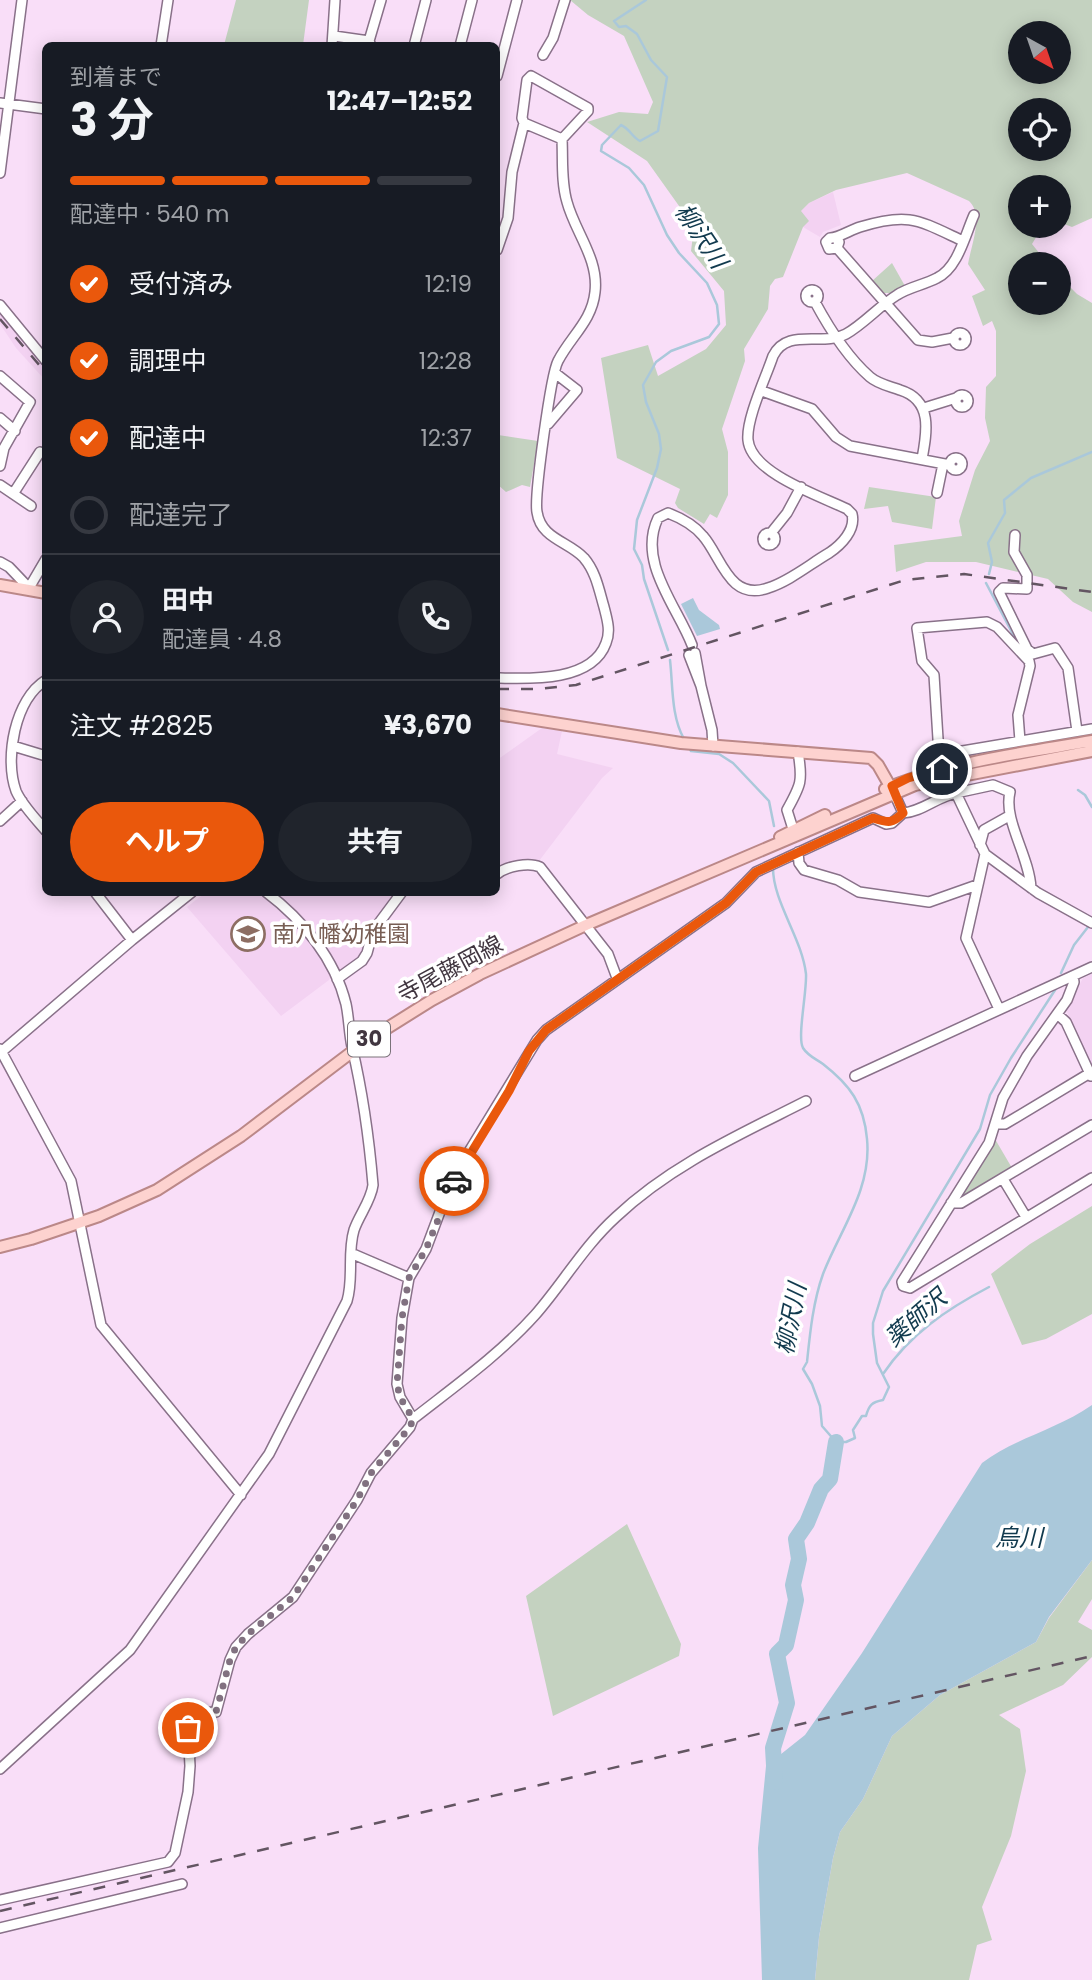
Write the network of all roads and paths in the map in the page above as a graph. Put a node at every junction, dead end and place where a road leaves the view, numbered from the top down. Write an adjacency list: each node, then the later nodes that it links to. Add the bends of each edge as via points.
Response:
1 (22, 0): 17 (street)
2 (168, 0): 10 (street)
3 (335, 0): 9 (street)
4 (381, 0): 12 (street)
5 (426, 0): 13 (street)
6 (472, 0): 14 (street)
7 (517, 0): 16 (street)
8 (565, 0): 15 (street)
9 (333, 41): 11 (street)
10 (162, 42)
11 (352, 42)
12 (370, 42)
13 (415, 42)
14 (461, 42)
15 (543, 55)
16 (500, 65)
17 (4, 103): 18 (street); 21 (street)
18 (42, 108)
19 (524, 123): 20 (street); 20 (street, via 524,90 531,76 588,108); 23 (street)
20 (562, 139): 31 (street, via 567,202 588,252 596,289 588,319 557,362)
21 (0, 173)
22 (974, 215): 24 (street)
23 (500, 241)
24 (963, 241): 26 (street, via 943,274); 26 (street, via 917,220 890,218 856,228 837,243)
25 (815, 302): 28 (street)
26 (886, 303): 28 (street); 29 (street, via 922,342)
27 (0, 305): 30 (street)
28 (836, 338): 33 (street, via 793,339 780,346); 35 (street, via 870,377 912,395)
29 (953, 338)
30 (42, 356)
31 (555, 373): 37 (street); 37 (street, via 577,390)
32 (0, 376): 38 (street, via 30,402)
33 (762, 391): 40 (street, via 812,410 845,443); 43 (street, via 749,431 751,452 766,468)
34 (956, 398): 35 (street)
35 (924, 408): 40 (street, via 927,423)
36 (0, 418): 38 (street)
37 (547, 425): 55 (street, via 536,499 539,522 591,567 609,634 601,653 584,667 556,675)
38 (15, 430): 41 (street)
39 (40, 453): 44 (street)
40 (922, 459): 45 (street, via 947,464)
41 (0, 466)
42 (0, 485): 44 (street)
43 (801, 487): 47 (street); 63 (street, via 847,509 853,525 841,543 765,589 743,587 730,579 698,531 678,516 663,514 654,530 653,557 691,650)
44 (13, 494): 46 (street)
45 (937, 494)
46 (31, 506)
47 (771, 533)
48 (1015, 536): 54 (street, via 1013,552 1027,575 1027,589 1003,588 999,592)
49 (0, 562): 52 (street)
50 (42, 566): 52 (street)
51 (0, 585): 52 (main road)
52 (29, 588): 53 (main road)
53 (42, 592)
54 (1024, 651): 59 (street, via 1055,648 1062,658 1072,686); 60 (street, via 1030,666 1017,715); 60 (street, via 987,622 917,628 922,661 934,676 939,755)
55 (500, 678)
56 (42, 683): 62 (street, via 19,712)
57 (500, 714): 63 (main road)
58 (1092, 729): 59 (street)
59 (1077, 732): 60 (street)
60 (1020, 741)
61 (1092, 741): 67 (main road, 寺尾藤岡線 / 30, via 942,769 908,778)
62 (13, 746): 66 (street); 69 (street, via 13,780)
63 (713, 746): 65 (main road)
64 (1092, 751): 67 (main road, 寺尾藤岡線 / 30)
65 (798, 752): 67 (main road, via 871,758); 74 (street, via 801,786 787,810)
66 (42, 755)
67 (893, 790): 70 (street); 74 (main road, 寺尾藤岡線 / 30); 77 (main road, 寺尾藤岡線 / 30)
68 (956, 793): 70 (street); 71 (street, via 993,785 1010,792); 75 (street)
69 (22, 801): 72 (street); 73 (street)
70 (903, 813): 76 (street, via 886,824 873,818)
71 (1009, 816): 75 (street, via 984,830); 80 (street, via 1030,872)
72 (0, 821)
73 (42, 826)
74 (793, 829): 77 (main road, 寺尾藤岡線 / 30)
75 (982, 850): 79 (street); 80 (street)
76 (798, 852): 79 (street, via 804,870 859,892 929,902); 90 (street, via 756,872 726,903)
77 (754, 853): 86 (main road, 寺尾藤岡線 / 30)
78 (500, 872): 86 (street, via 540,867)
79 (977, 886): 92 (street, via 966,938)
80 (1031, 888): 85 (street)
81 (98, 896): 87 (street)
82 (187, 896): 87 (street)
83 (271, 896): 91 (street, via 296,917)
84 (399, 896): 91 (street, via 373,931 368,953)
85 (1092, 923)
86 (586, 925): 90 (street, via 608,954); 95 (main road, 寺尾藤岡線 / 30, via 480,974)
87 (132, 940): 94 (street)
88 (1092, 967): 89 (street)
89 (1073, 976): 92 (street); 93 (street, via 1073,986)
90 (617, 978): 108 (street, via 546,1030 529,1051 463,1163)
91 (337, 979): 95 (street)
92 (999, 1009): 96 (street)
93 (1057, 1014): 97 (street, via 1066,1022); 99 (street, via 1003,1098)
94 (1, 1051): 105 (street, via 71,1181)
95 (353, 1051): 105 (main road, 寺尾藤岡線 / 30, via 199,1165 158,1190); 107 (street, via 366,1109 373,1185 354,1230)
96 (855, 1076)
97 (1091, 1076): 99 (street, via 1005,1124)
98 (806, 1101): 109 (street, via 698,1156 642,1195 614,1218 535,1315 494,1357)
99 (996, 1124): 103 (street)
100 (1092, 1125): 102 (street)
101 (1092, 1178): 104 (street)
102 (1003, 1179): 103 (street, via 961,1203); 104 (street)
103 (951, 1203): 104 (street, via 902,1282 906,1288)
104 (1026, 1217)
105 (80, 1223): 106 (main road, 寺尾藤岡線 / 30); 110 (street, via 101,1325)
106 (0, 1247)
107 (353, 1254): 108 (street); 110 (street, via 351,1287 342,1312 292,1413)
108 (409, 1278): 109 (street, via 397,1384)
109 (413, 1419): 113 (street, via 362,1485 357,1500 293,1597 236,1647 216,1712 198,1713 190,1721 188,1792 173,1857 162,1865)
110 (241, 1494): 111 (street, via 130,1650)
111 (0, 1769)
112 (181, 1884): 114 (street)
113 (0, 1900)
114 (0, 1928)

